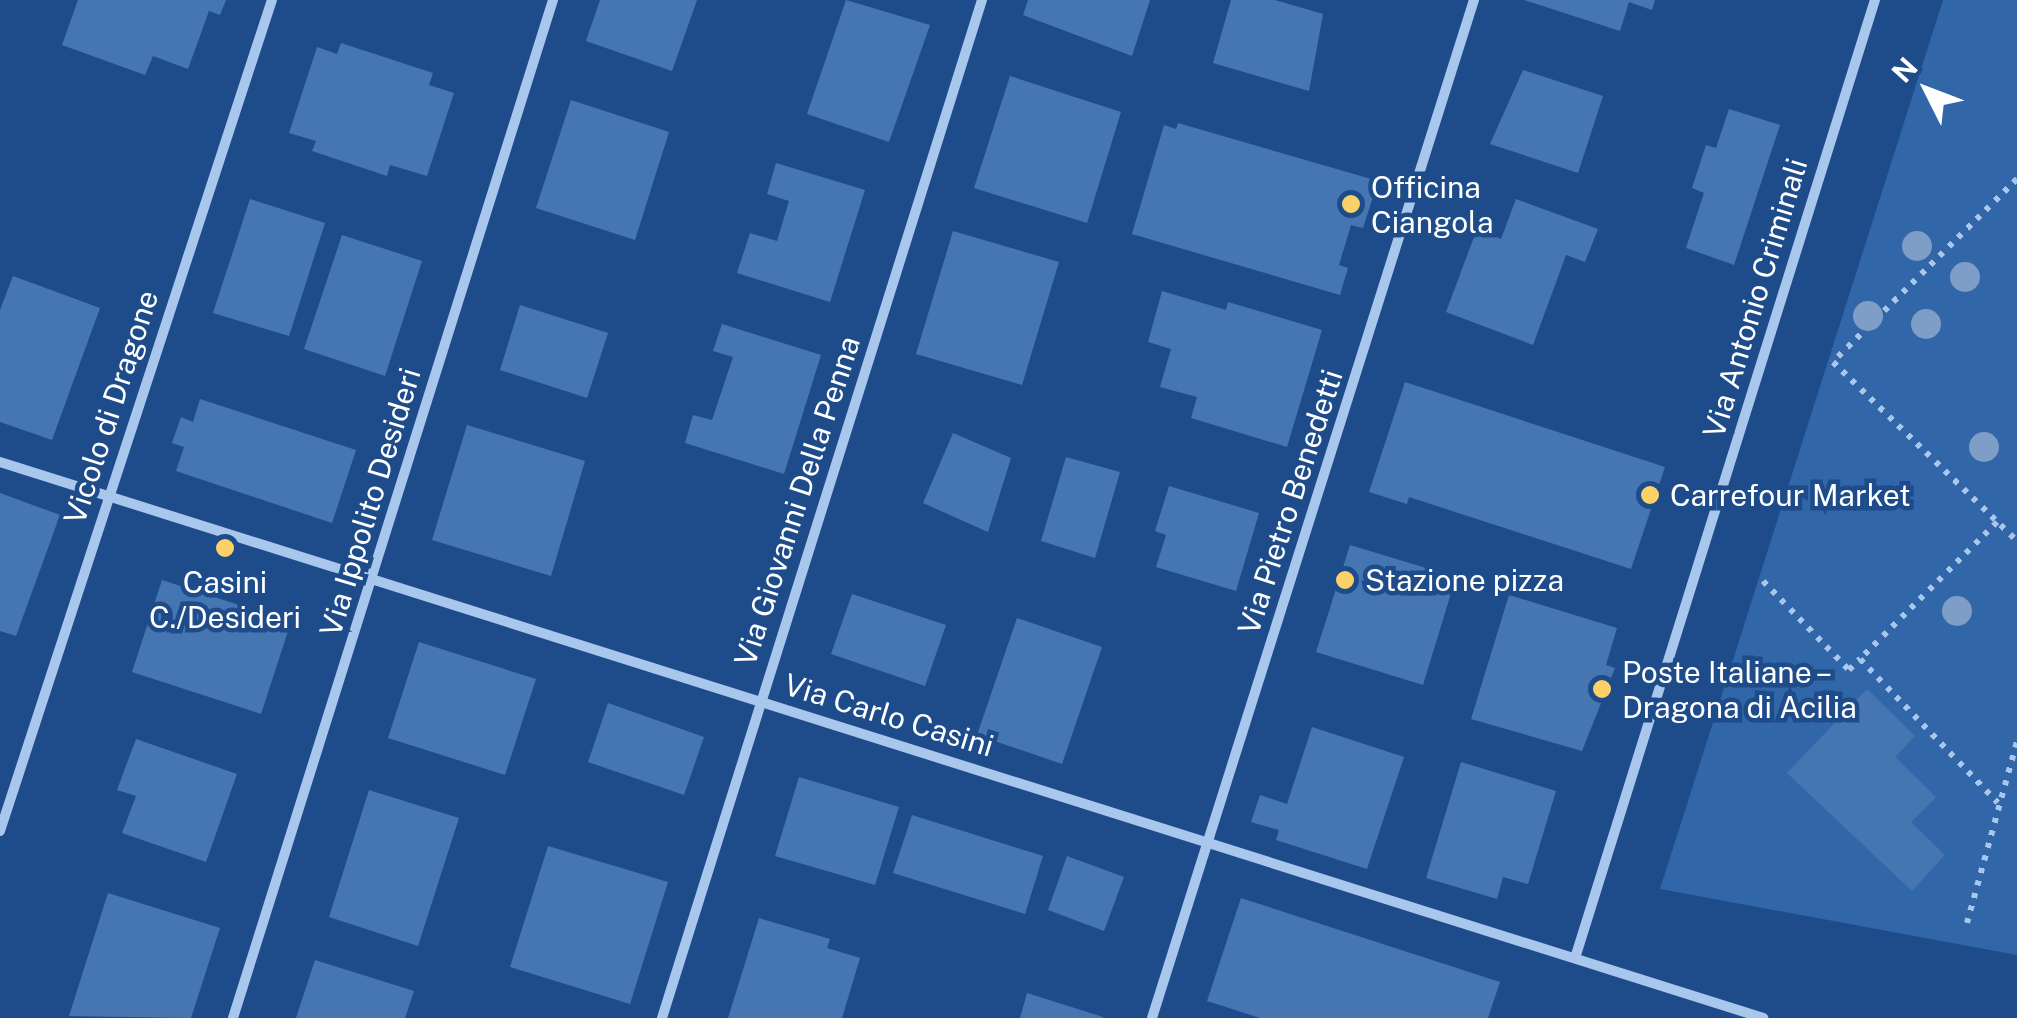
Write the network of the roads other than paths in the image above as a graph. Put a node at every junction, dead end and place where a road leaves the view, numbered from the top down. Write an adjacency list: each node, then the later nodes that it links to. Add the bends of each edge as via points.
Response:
1 (272, 0): 7 (street, Vicolo di Dragone)
2 (553, 0): 8 (street, Via Ippolito Desideri)
3 (982, 0): 9 (street, Via Giovanni Della Penna)
4 (1474, 0): 11 (street, Via Pietro Benedetti)
5 (1875, 0): 12 (street, Via Antonio Criminali)
6 (0, 462): 7 (street, Via Carlo Casini)
7 (108, 497): 8 (street, Via Carlo Casini); 10 (street, Vicolo di Dragone)
8 (371, 582): 9 (street, Via Carlo Casini); 13 (street, Via Ippolito Desideri)
9 (760, 700): 11 (street, Via Carlo Casini); 14 (street, Via Giovanni Della Penna)
10 (0, 831)
11 (1208, 842): 12 (street, Via Carlo Casini); 15 (street, Via Pietro Benedetti)
12 (1576, 956): 16 (street, Via Carlo Casini)
13 (233, 1018)
14 (662, 1018)
15 (1152, 1018)
16 (1763, 1018)

